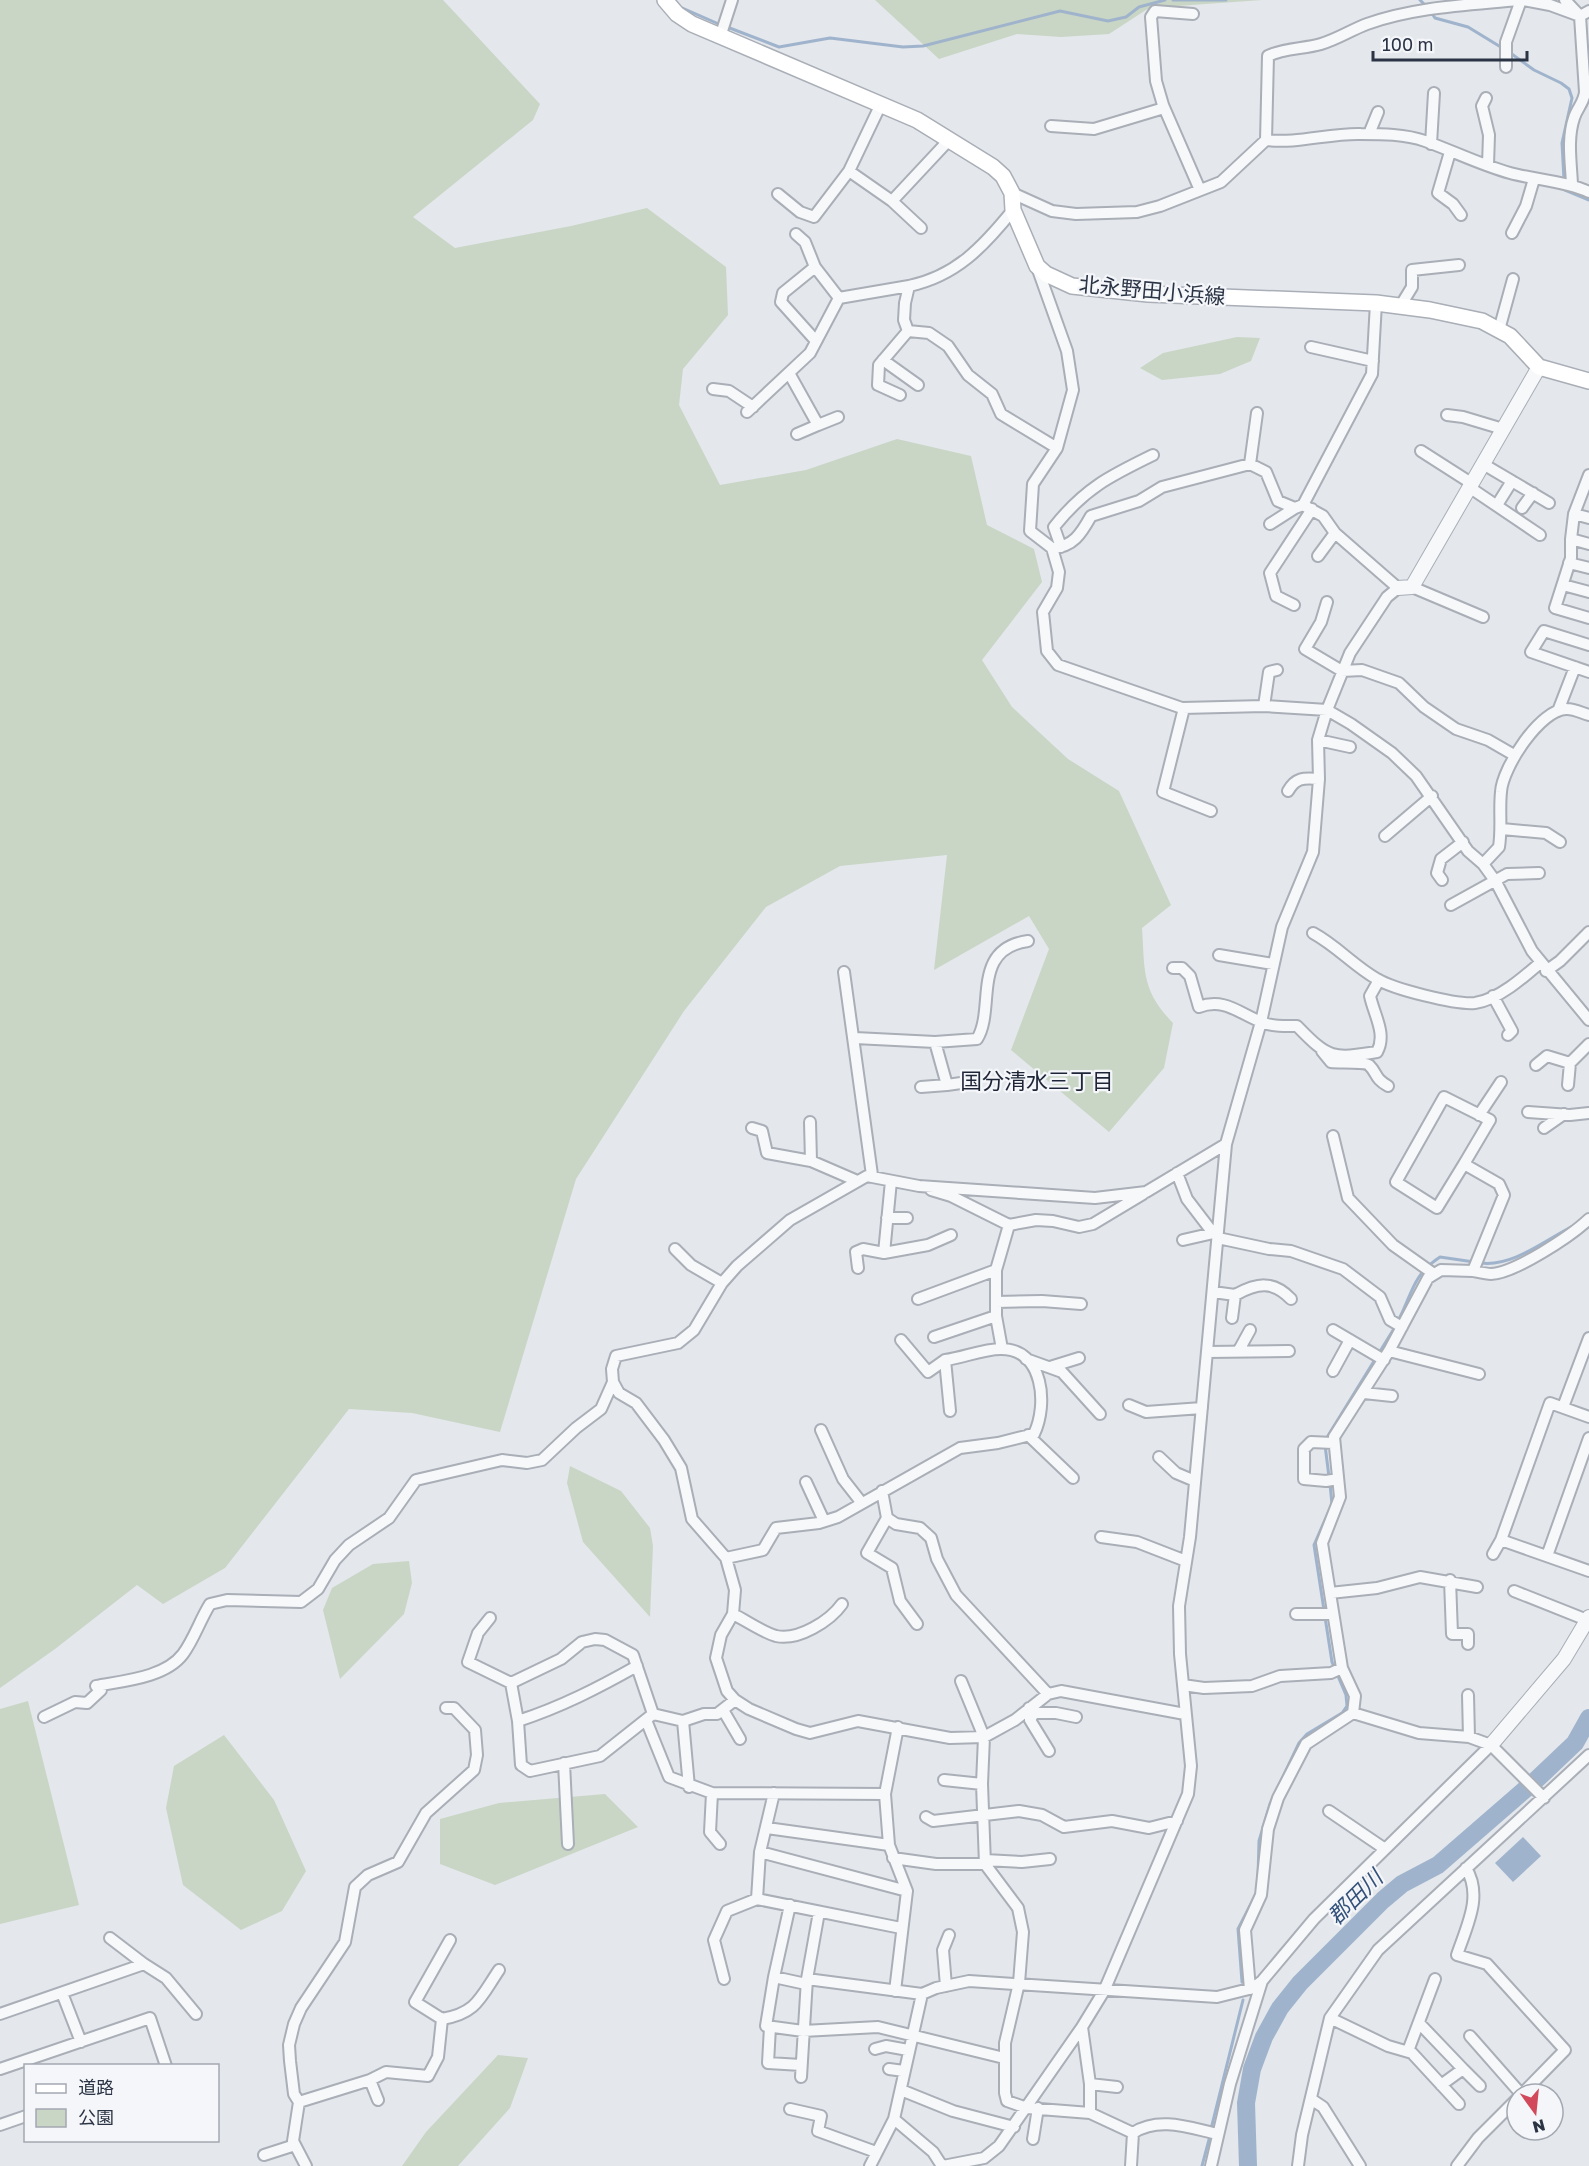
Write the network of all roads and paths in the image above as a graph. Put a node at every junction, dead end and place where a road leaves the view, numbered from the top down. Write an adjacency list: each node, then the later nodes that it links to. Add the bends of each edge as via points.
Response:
1 (665, 0): 7 (main road, via 684,19)
2 (732, 0): 7 (street)
3 (1521, 0): 6 (street); 8 (street, via 1506,47); 17 (street, via 1420,12 1366,24 1320,45 1268,56)
4 (1565, 0): 6 (street)
5 (1193, 14): 12 (street, via 1163,10 1155,11 1151,17 1156,81)
6 (1584, 14): 23 (street, via 1585,92 1570,138)
7 (721, 35): 11 (main road)
8 (1506, 67)
9 (1434, 93): 18 (street)
10 (1486, 98): 20 (street, via 1482,106 1489,135)
11 (881, 104): 16 (main road); 21 (street)
12 (1164, 108): 14 (street, via 1094,129); 24 (street)
13 (1378, 112): 15 (street)
14 (1051, 126)
15 (1369, 134): 17 (street); 18 (street, via 1401,136)
16 (949, 140): 26 (main road, via 1003,176); 28 (street)
17 (1266, 140): 24 (street, via 1233,174)
18 (1431, 144): 19 (street)
19 (1450, 152): 20 (street); 30 (street, via 1438,193)
20 (1488, 165): 22 (street)
21 (849, 171): 27 (street, via 814,217 800,212); 28 (street)
22 (1534, 179): 23 (street); 32 (street)
23 (1572, 184): 25 (street)
24 (1200, 190): 26 (street, via 1137,212 1076,214 1052,211)
25 (1589, 192)
26 (1012, 193): 29 (main road)
27 (778, 194)
28 (892, 201): 31 (street)
29 (1013, 210): 35 (main road); 38 (street, via 987,243 943,276)
30 (1461, 215)
31 (921, 228)
32 (1512, 233)
33 (796, 234): 36 (street, via 805,242)
34 (1460, 265): 41 (street, via 1412,270 1412,287)
35 (1037, 266): 40 (main road, 北永野田小浜線, via 1051,277 1083,288); 60 (street, via 1066,351 1073,390)
36 (815, 267): 39 (street); 44 (street, via 783,293 781,302)
37 (1513, 279): 42 (street)
38 (909, 286): 39 (street); 43 (street, via 904,320)
39 (839, 298): 44 (street)
40 (1376, 303): 41 (main road, 北永野田小浜線); 47 (street)
41 (1401, 305): 42 (main road, 北永野田小浜線, via 1482,321)
42 (1499, 330): 48 (main road, 北永野田小浜線, via 1510,336)
43 (908, 331): 46 (street); 60 (street, via 929,333 948,346 968,375 992,394 1001,414)
44 (816, 341): 49 (street, via 810,353)
45 (1311, 347): 47 (street)
46 (883, 360): 51 (street); 53 (street, via 878,385)
47 (1373, 361): 72 (street, via 1368,384)
48 (1539, 367): 50 (main road); 58 (street)
49 (789, 373): 52 (street, via 750,409 729,391); 57 (street)
50 (1589, 381)
51 (918, 385)
52 (713, 389)
53 (900, 395)
54 (1257, 412): 63 (street)
55 (1447, 415): 58 (street)
56 (838, 417): 57 (street)
57 (818, 425): 59 (street)
58 (1503, 429): 64 (street)
59 (797, 434)
60 (1057, 448): 81 (street, via 1033,484 1030,510 1030,531)
61 (1421, 452): 67 (street)
62 (1153, 455): 81 (street, via 1101,481 1073,503 1054,527)
63 (1250, 464): 72 (street, via 1266,472 1278,501); 81 (street, via 1162,487 1139,501 1091,516 1079,538)
64 (1483, 464): 66 (street); 67 (street)
65 (1589, 475): 68 (street)
66 (1512, 481): 69 (street); 71 (street)
67 (1470, 485): 71 (street); 86 (street)
68 (1586, 491): 74 (street)
69 (1533, 493): 70 (street); 73 (street)
70 (1550, 503)
71 (1497, 505): 78 (street)
72 (1303, 507): 76 (street); 77 (street, via 1323,516); 89 (street, via 1270,573 1276,596)
73 (1522, 507)
74 (1575, 514): 75 (street); 79 (street)
75 (1589, 518)
76 (1270, 524)
77 (1335, 533): 82 (street); 86 (street)
78 (1540, 535)
79 (1571, 539): 80 (street); 83 (street)
80 (1589, 544)
81 (1056, 548): 98 (street, via 1057,588 1043,612 1047,651 1058,665)
82 (1318, 556)
83 (1569, 563): 84 (street); 85 (street)
84 (1589, 568)
85 (1563, 585): 87 (street); 91 (street, via 1555,608)
86 (1405, 588): 90 (street); 95 (street, via 1387,597)
87 (1589, 592)
88 (1327, 602): 95 (street, via 1321,622 1305,649)
89 (1294, 605)
90 (1483, 617)
91 (1589, 618)
92 (1589, 645): 93 (street, via 1544,631 1531,652)
93 (1575, 667): 96 (street); 100 (street)
94 (1277, 670): 97 (street, via 1269,672 1266,679)
95 (1342, 671): 99 (street); 104 (street, via 1362,670 1399,683 1456,729)
96 (1589, 672)
97 (1264, 706): 98 (street); 99 (street)
98 (1184, 708): 108 (street, via 1163,792)
99 (1327, 710): 102 (street); 107 (street, via 1392,753)
100 (1558, 711): 101 (street, via 1566,709); 104 (street, via 1544,719)
101 (1589, 715)
102 (1318, 740): 103 (street); 105 (street)
103 (1350, 747)
104 (1514, 754): 109 (street, via 1501,790)
105 (1319, 778): 106 (street, via 1301,778); 122 (street, via 1313,852 1282,927)
106 (1288, 791)
107 (1432, 796): 110 (street); 111 (street)
108 (1211, 811)
109 (1502, 829): 112 (street, via 1546,833); 113 (street, via 1499,847)
110 (1385, 836)
111 (1463, 842): 113 (street); 115 (street, via 1441,859 1437,873)
112 (1560, 842)
113 (1483, 864): 116 (street)
114 (1539, 873): 116 (street, via 1507,874)
115 (1442, 880)
116 (1496, 882): 117 (street); 123 (street)
117 (1451, 905)
118 (1589, 932): 123 (street, via 1560,961)
119 (1313, 933): 126 (street)
120 (1028, 941): 133 (street, via 1001,954 987,978 982,1031 977,1039)
121 (1219, 955): 122 (street)
122 (1273, 964): 130 (street)
123 (1544, 966): 127 (street); 128 (street)
124 (1173, 969): 130 (street, via 1182,968 1190,976 1199,1007 1221,1004 1238,1008)
125 (844, 972): 132 (street)
126 (1378, 980): 127 (street, via 1401,989 1474,1003); 135 (street, via 1370,996 1382,1035 1377,1052 1342,1058)
127 (1493, 996): 131 (street, via 1510,1024 1512,1031)
128 (1584, 1004): 129 (street)
129 (1589, 1020)
130 (1261, 1022): 135 (street, via 1297,1026); 152 (street)
131 (1508, 1035)
132 (855, 1038): 133 (street); 156 (street)
133 (935, 1042): 141 (street)
134 (1589, 1044): 136 (street)
135 (1321, 1051): 142 (street, via 1331,1062 1364,1062 1376,1080)
136 (1570, 1063): 137 (street, via 1547,1056); 140 (street)
137 (1536, 1065)
138 (968, 1082): 141 (street)
139 (1501, 1082): 147 (street)
140 (1568, 1084)
141 (947, 1085): 143 (street)
142 (1388, 1086)
143 (921, 1087)
144 (1528, 1112): 146 (street)
145 (1589, 1113): 146 (street)
146 (1564, 1114): 150 (street)
147 (1479, 1115): 154 (street, via 1490,1120); 154 (street, via 1444,1097 1396,1182 1437,1208)
148 (810, 1122): 153 (street)
149 (752, 1128): 153 (street, via 762,1131 767,1153)
150 (1544, 1128)
151 (1333, 1136): 173 (street, via 1348,1198 1393,1245)
152 (1226, 1144): 155 (street); 165 (street)
153 (811, 1161): 157 (street)
154 (1464, 1164): 170 (street, via 1499,1184 1504,1195)
155 (1177, 1173): 160 (street); 165 (street, via 1186,1199)
156 (872, 1175): 157 (street); 158 (street)
157 (855, 1180): 174 (street, via 790,1220)
158 (891, 1181): 159 (street); 161 (street)
159 (919, 1186): 160 (street, via 1095,1198); 164 (street, via 951,1196)
160 (1146, 1192): 164 (street, via 1093,1224 1079,1227 1045,1220)
161 (886, 1218): 162 (street); 169 (street)
162 (907, 1218)
163 (1589, 1220): 170 (street, via 1573,1234 1510,1269 1491,1274)
164 (1009, 1225): 172 (street)
165 (1217, 1234): 167 (street); 175 (street); 183 (street, via 1291,1251 1342,1269 1380,1297 1390,1320)
166 (951, 1235): 169 (street, via 919,1247)
167 (1183, 1240)
168 (675, 1249): 174 (street, via 691,1265)
169 (884, 1253): 171 (street, via 863,1249 856,1252)
170 (1475, 1265): 173 (street)
171 (858, 1268)
172 (996, 1270): 177 (street); 179 (street)
173 (1433, 1273): 183 (street)
174 (722, 1283): 201 (street, via 694,1330 678,1343 616,1356)
175 (1213, 1292): 176 (street); 193 (street)
176 (1235, 1294): 178 (street, via 1254,1284 1270,1285); 182 (street)
177 (918, 1299)
178 (1292, 1299)
179 (996, 1302): 180 (street); 181 (street)
180 (1082, 1304)
181 (996, 1316): 186 (street); 190 (street)
182 (1232, 1318)
183 (1402, 1327): 194 (street)
184 (1250, 1330): 191 (street)
185 (1333, 1330): 189 (street)
186 (934, 1337)
187 (1589, 1338): 205 (street)
188 (901, 1340): 197 (street, via 914,1348 923,1375)
189 (1350, 1340): 194 (street); 199 (street)
190 (1002, 1348): 196 (street); 197 (street)
191 (1239, 1350): 192 (street); 193 (street)
192 (1289, 1351)
193 (1207, 1352): 206 (street)
194 (1385, 1357): 200 (street); 202 (street)
195 (1080, 1358): 198 (street)
196 (1026, 1359): 198 (street); 211 (street, via 1036,1372 1041,1393 1041,1419 1034,1434)
197 (945, 1360): 207 (street)
198 (1050, 1366): 208 (street, via 1062,1372)
199 (1333, 1371)
200 (1479, 1374)
201 (613, 1382): 227 (street, via 620,1393 636,1403 664,1440 681,1468 692,1519); 255 (street, via 601,1409 542,1460 502,1460 416,1480 389,1518 350,1545 318,1589 301,1602 226,1600 210,1604 183,1655 166,1667 139,1678 96,1686 101,1690 87,1703 75,1702)
202 (1364, 1393): 203 (street); 213 (street)
203 (1392, 1396)
204 (1129, 1405): 206 (street, via 1144,1416)
205 (1563, 1407): 209 (street); 224 (street, via 1551,1403)
206 (1202, 1408): 217 (street)
207 (950, 1411)
208 (1100, 1414)
209 (1589, 1417)
210 (820, 1430): 220 (street, via 843,1479)
211 (1028, 1436): 215 (street); 219 (street, via 960,1448)
212 (1589, 1438): 226 (street)
213 (1333, 1443): 216 (street); 216 (street, via 1311,1442 1305,1449 1304,1479)
214 (1159, 1457): 217 (street, via 1176,1473)
215 (1073, 1478)
216 (1334, 1479): 233 (street, via 1340,1497 1322,1543)
217 (1196, 1481): 228 (street)
218 (806, 1482): 222 (street)
219 (882, 1491): 220 (street); 221 (street)
220 (861, 1502): 222 (street)
221 (887, 1518): 240 (street, via 867,1553 892,1568 900,1601); 247 (street, via 896,1524 920,1528 931,1538 956,1596)
222 (824, 1521): 227 (street, via 776,1528 763,1550)
223 (1101, 1537): 228 (street, via 1137,1542)
224 (1501, 1540): 225 (street); 226 (street)
225 (1493, 1554)
226 (1547, 1556): 229 (street)
227 (726, 1558): 235 (street, via 735,1590)
228 (1186, 1561): 246 (street, via 1179,1606)
229 (1589, 1570)
230 (1450, 1580): 231 (street); 233 (street, via 1420,1577 1377,1588); 241 (street, via 1447,1634 1468,1634)
231 (1477, 1587)
232 (1514, 1592): 239 (street)
233 (1330, 1593): 237 (street)
234 (842, 1604): 235 (street, via 832,1617 811,1630 778,1636)
235 (733, 1614): 249 (street, via 721,1635 716,1658 727,1691)
236 (1296, 1614): 237 (street)
237 (1332, 1614): 243 (street)
238 (490, 1618): 245 (street, via 478,1633 468,1662)
239 (1588, 1618): 264 (street, via 1564,1659)
240 (917, 1624)
241 (1468, 1644)
242 (637, 1666): 245 (street, via 633,1655 595,1639 582,1642 561,1659); 256 (street); 258 (street, via 588,1694)
243 (1337, 1670): 246 (street, via 1280,1676 1252,1686); 253 (street, via 1355,1696)
244 (961, 1681): 261 (street)
245 (511, 1683): 258 (street)
246 (1183, 1685): 254 (street)
247 (1048, 1694): 252 (street); 254 (street, via 1071,1692)
248 (1468, 1695): 262 (street)
249 (735, 1700): 251 (street); 260 (street, via 810,1732 858,1721)
250 (446, 1708): 344 (street, via 454,1708 475,1730 474,1770 426,1813 398,1862 368,1875 355,1887 345,1942 294,2024 290,2061 294,2094)
251 (723, 1710): 259 (street); 263 (street)
252 (1031, 1711): 257 (street); 261 (street); 265 (street, via 1032,1725)
253 (1353, 1713): 262 (street, via 1419,1733); 306 (street, via 1306,1744 1278,1798 1268,1829 1261,1895 1245,1930)
254 (1185, 1714): 278 (street, via 1191,1766 1188,1794)
255 (44, 1717)
256 (649, 1717): 259 (street); 267 (street, via 600,1756); 270 (street, via 669,1777)
257 (1076, 1717)
258 (518, 1720): 267 (street, via 521,1765 530,1771)
259 (682, 1721): 270 (street)
260 (898, 1727): 261 (street, via 950,1738); 273 (street)
261 (984, 1737): 269 (street)
262 (1469, 1737): 264 (street)
263 (740, 1739)
264 (1493, 1747): 274 (street); 283 (street)
265 (1049, 1751)
266 (1589, 1755): 274 (street)
267 (564, 1763): 280 (street)
268 (944, 1780): 269 (street)
269 (982, 1784): 277 (street)
270 (689, 1787): 272 (street)
271 (774, 1792): 272 (street); 273 (street); 279 (street)
272 (712, 1793): 281 (street, via 710,1832)
273 (885, 1794): 282 (street)
274 (1542, 1797): 288 (street)
275 (1329, 1811): 283 (street)
276 (926, 1817): 277 (street, via 933,1821)
277 (983, 1817): 278 (street, via 1019,1811 1042,1815 1064,1827 1112,1821 1149,1828); 287 (street)
278 (1177, 1821): 308 (street)
279 (767, 1828): 282 (street); 284 (street)
280 (568, 1844)
281 (720, 1844)
282 (889, 1845): 285 (street)
283 (1385, 1849): 303 (street, via 1314,1919)
284 (760, 1852): 289 (street); 290 (street)
285 (893, 1858): 287 (street, via 936,1864); 289 (street)
286 (1050, 1859): 287 (street)
287 (985, 1862): 304 (street, via 1018,1908 1023,1932)
288 (1466, 1868): 313 (street, via 1378,1950); 336 (street, via 1473,1880 1475,1898 1457,1955 1487,1964 1565,2050)
289 (907, 1891): 293 (street)
290 (757, 1899): 291 (street); 300 (street, via 727,1911 714,1940)
291 (790, 1905): 292 (street); 299 (street)
292 (819, 1912): 293 (street); 302 (street)
293 (901, 1928): 307 (street)
294 (949, 1935): 305 (street, via 943,1950)
295 (110, 1938): 297 (street)
296 (450, 1940): 314 (street, via 415,2002)
297 (144, 1964): 309 (street); 312 (street, via 166,1978)
298 (499, 1970): 314 (street, via 463,2016)
299 (774, 1977): 302 (street); 316 (street, via 766,2026)
300 (724, 1979)
301 (1435, 1979): 315 (street)
302 (807, 1981): 307 (street); 318 (street)
303 (1262, 1981): 306 (street); 355 (street)
304 (1019, 1983): 305 (street, via 969,1981); 308 (street); 325 (street)
305 (946, 1986): 310 (street)
306 (1250, 1989): 308 (street, via 1217,1997)
307 (895, 1991): 310 (street)
308 (1104, 1991): 317 (street)
309 (62, 1993): 311 (street); 321 (street)
310 (922, 1994): 319 (street)
311 (0, 2014)
312 (196, 2014)
313 (1330, 2018): 324 (street, via 1388,2046); 342 (street)
314 (442, 2019): 334 (street, via 438,2057 428,2076 386,2072)
315 (1419, 2023): 324 (street); 329 (street)
316 (770, 2027): 318 (street); 328 (street, via 768,2063)
317 (1082, 2027): 337 (street); 346 (street)
318 (803, 2031): 319 (street, via 878,2027); 328 (street)
319 (911, 2033): 323 (street); 325 (street)
320 (1470, 2036): 335 (street)
321 (81, 2042): 326 (street); 327 (street, via 150,2018)
322 (875, 2049): 323 (street)
323 (908, 2049): 332 (street)
324 (1408, 2051): 338 (street)
325 (1004, 2058): 346 (street, via 1007,2101)
326 (28, 2063): 330 (street)
327 (165, 2064)
328 (801, 2065): 333 (street)
329 (1463, 2068): 338 (street); 339 (street)
330 (0, 2069)
331 (889, 2069): 332 (street)
332 (904, 2071): 341 (street)
333 (801, 2077)
334 (370, 2080): 343 (street); 344 (street)
335 (1510, 2082)
336 (1533, 2082)
337 (1090, 2084): 340 (street); 349 (street)
338 (1441, 2085): 345 (street)
339 (1480, 2086)
340 (1117, 2087)
341 (901, 2090): 351 (street); 353 (street, via 953,2111)
342 (1311, 2099): 365 (street); 366 (street, via 1323,2107)
343 (378, 2100)
344 (299, 2102): 357 (street, via 293,2141)
345 (1458, 2104)
346 (1033, 2108): 349 (street); 353 (street); 356 (street)
347 (790, 2109): 358 (street, via 821,2115 818,2131)
348 (1505, 2111): 367 (street)
349 (1090, 2113): 354 (street)
350 (24, 2117): 352 (street)
351 (894, 2119): 358 (street); 360 (street)
352 (0, 2125)
353 (1014, 2127): 360 (street, via 984,2158)
354 (1133, 2133): 355 (street, via 1144,2126 1172,2124); 363 (street)
355 (1215, 2133): 364 (street)
356 (1034, 2139)
357 (296, 2145): 359 (street); 361 (street)
358 (876, 2152): 362 (street)
359 (264, 2155)
360 (949, 2165)
361 (306, 2166)
362 (870, 2166)
363 (1131, 2166)
364 (1210, 2166)
365 (1298, 2166)
366 (1360, 2166)
367 (1456, 2166)

